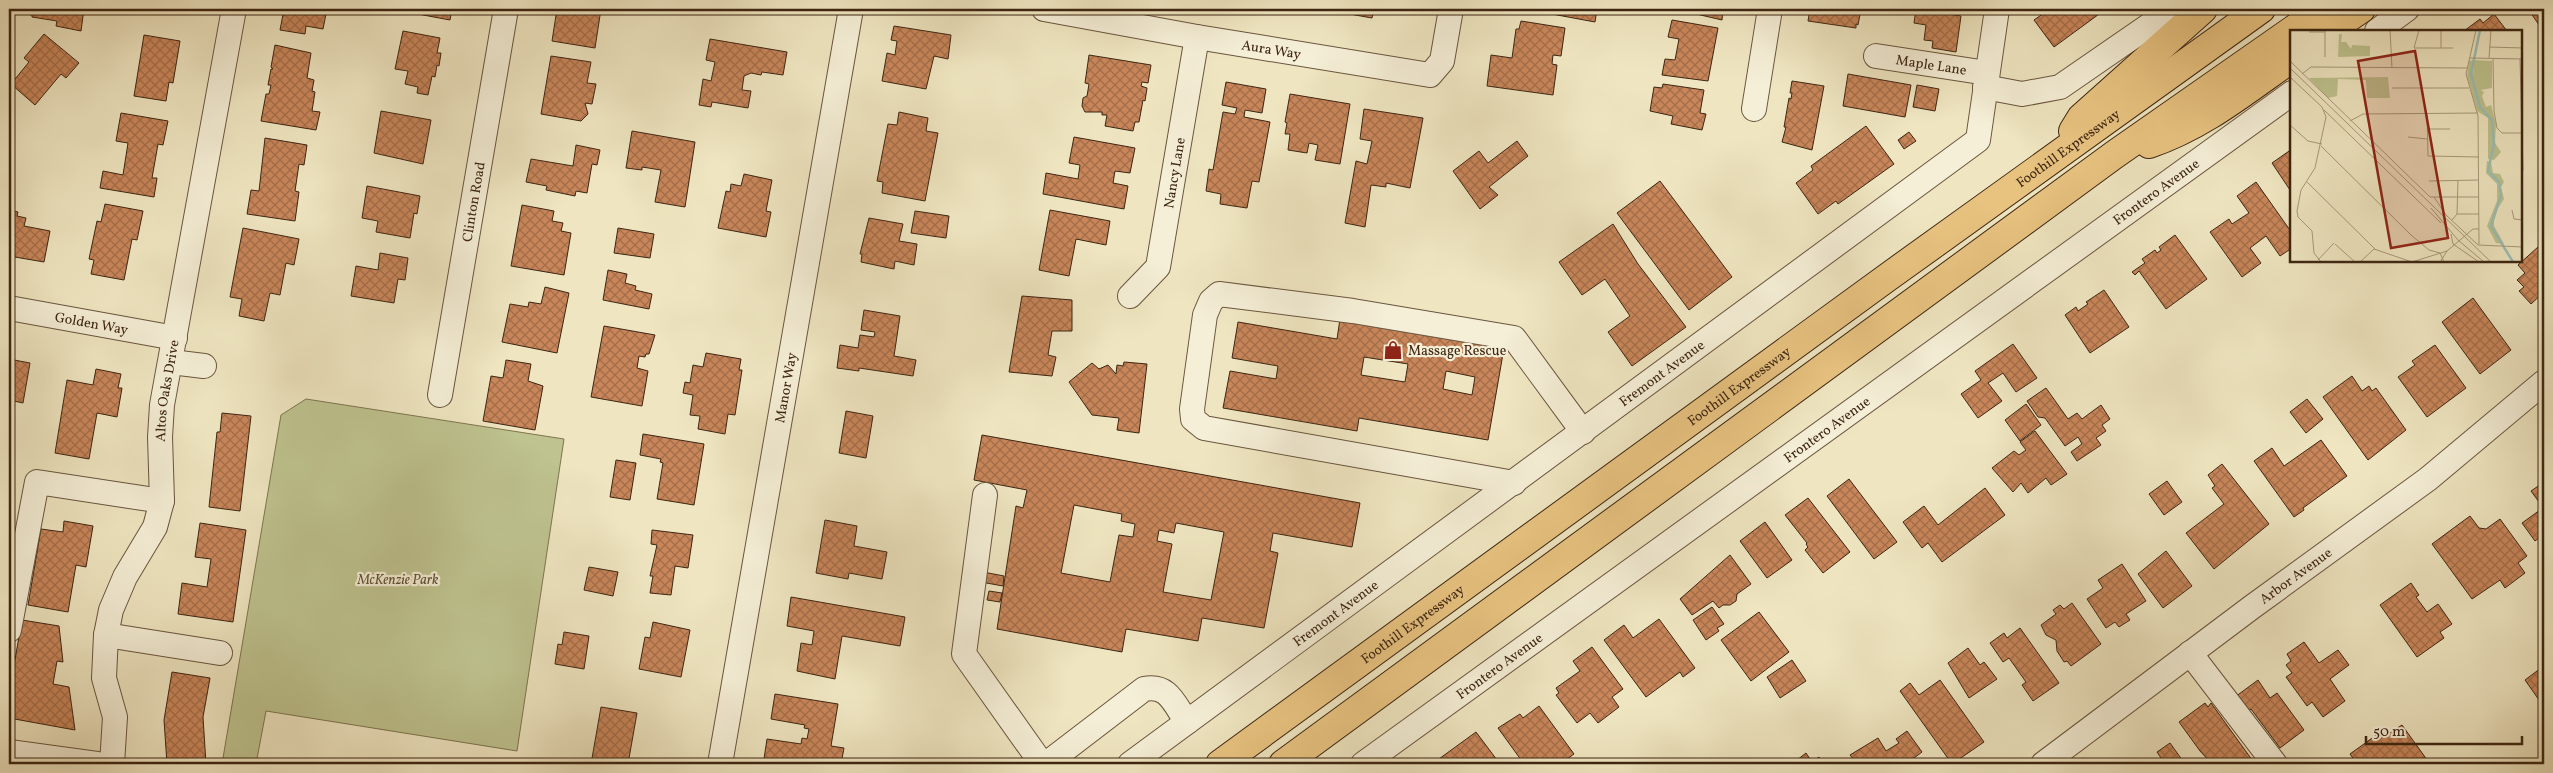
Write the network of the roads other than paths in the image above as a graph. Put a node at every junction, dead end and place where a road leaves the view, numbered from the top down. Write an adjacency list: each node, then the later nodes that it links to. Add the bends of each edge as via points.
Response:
1 (234, 9): 28 (street, Altos Oaks Drive)
2 (506, 9): 32 (street, Clinton Road)
3 (851, 9): 45 (street, Manor Way)
4 (1451, 9): 18 (street, Aura Way, via 1442,61 1430,74)
5 (1770, 9): 23 (street)
6 (1997, 9): 21 (street, Fremont Avenue)
7 (2173, 9): 21 (street, via 2060,87 2022,94)
8 (2202, 9): 24 (highway, via 2081,118)
9 (2261, 9): 24 (highway, Foothill Expressway)
10 (2323, 9): 14 (highway)
11 (2361, 9): 15 (highway)
12 (2407, 9): 16 (street)
13 (1056, 10): 18 (street, Aura Way)
14 (2293, 30)
15 (2330, 30)
16 (2377, 30)
17 (2290, 32): 25 (highway)
18 (1197, 37): 26 (street, Nancy Lane, via 1158,268)
19 (1876, 56): 21 (street, Maple Lane)
20 (2290, 59): 25 (highway, via 2208,117 2171,137)
21 (1986, 80): 33 (street, Fremont Avenue, via 1978,140)
22 (2290, 94): 50 (street, Frontero Avenue)
23 (1754, 109)
24 (2059, 155): 48 (highway, Foothill Expressway, via 1888,276)
25 (2114, 156): 49 (highway)
26 (1130, 296)
27 (9, 308): 28 (street, Golden Way)
28 (175, 338): 29 (street, Altos Oaks Drive)
29 (171, 362): 30 (street); 36 (street, Altos Oaks Drive, via 162,404)
30 (204, 366)
31 (2544, 382): 40 (street, Arbor Avenue, via 2428,479)
32 (440, 395)
33 (1583, 432): 34 (street, Fremont Avenue); 34 (street, via 1514,338 1272,299 1219,294 1210,301 1205,315 1192,409 1193,419 1204,428)
34 (1514, 483): 41 (street, Fremont Avenue)
35 (985, 495): 46 (street, via 964,654)
36 (162, 501): 37 (street, via 37,482); 38 (street, Altos Oaks Drive, via 155,527 125,577 111,610)
37 (9, 630)
38 (106, 635): 39 (street); 44 (street, Altos Oaks Drive, via 104,678 116,717)
39 (220, 653)
40 (2190, 653): 51 (street, Arbor Avenue); 52 (street)
41 (1187, 722): 46 (street, via 1166,692 1159,688 1144,689); 47 (street, Fremont Avenue)
42 (9, 752): 43 (street)
43 (97, 764)
44 (112, 764)
45 (720, 764)
46 (1044, 764)
47 (1130, 764)
48 (1220, 764)
49 (1283, 764)
50 (1363, 764)
51 (2043, 764)
52 (2275, 764)

